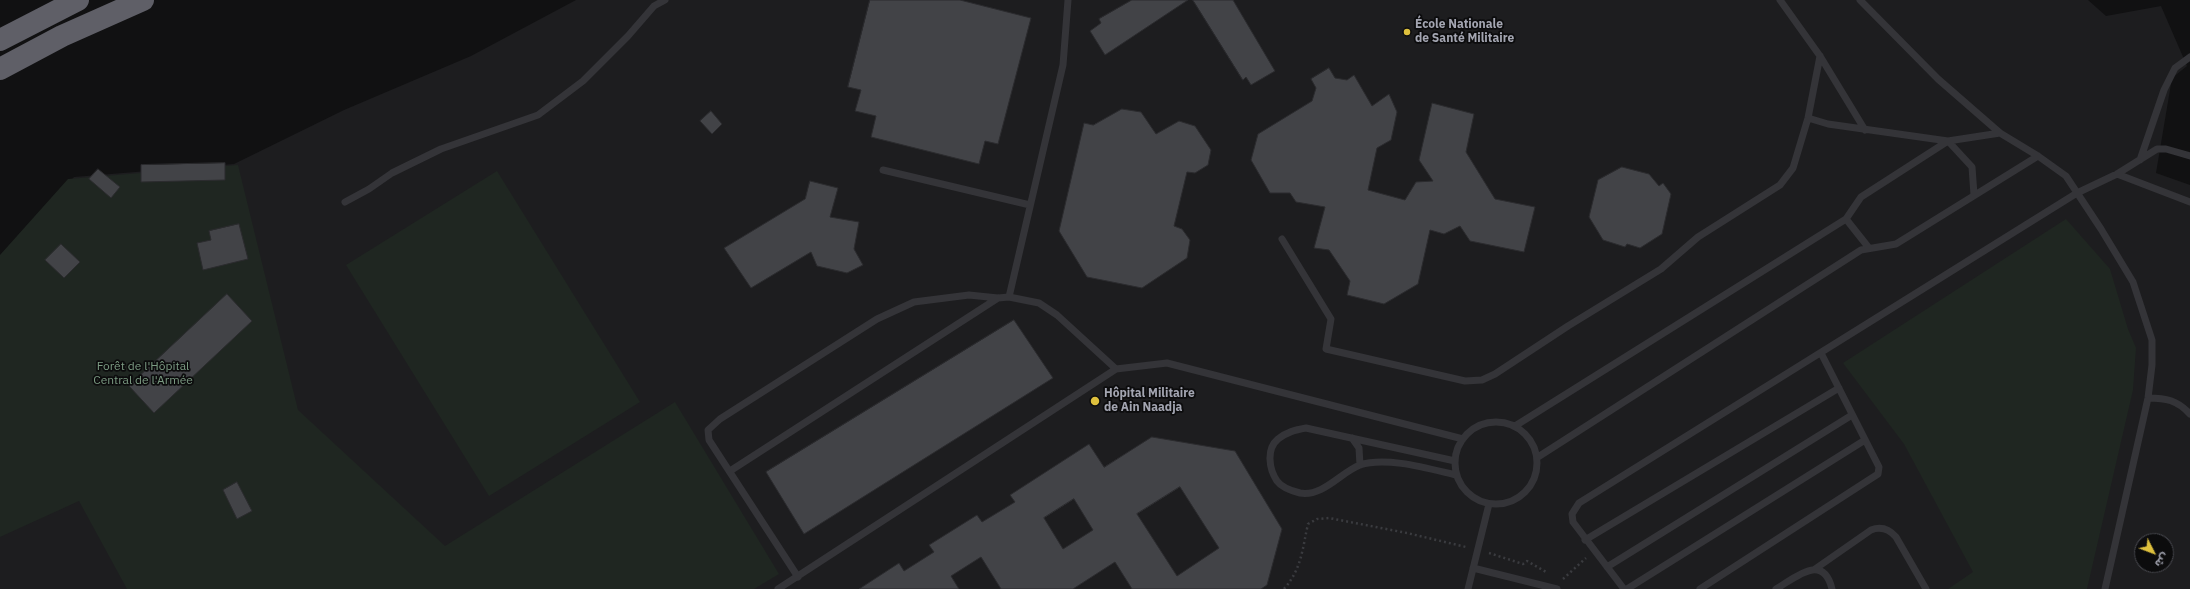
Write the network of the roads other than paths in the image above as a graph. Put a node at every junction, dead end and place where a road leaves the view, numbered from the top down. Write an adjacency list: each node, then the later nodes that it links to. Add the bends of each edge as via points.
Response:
1 (78, 0): 7 (highway)
2 (143, 0): 10 (highway, via 62,36)
3 (665, 0): 22 (lane, via 654,6 583,81 538,115 442,150 392,173)
4 (1068, 0): 24 (lane, via 1063,64)
5 (1780, 0): 8 (lane)
6 (1860, 0): 13 (lane, via 1938,79)
7 (0, 40)
8 (1820, 56): 11 (lane); 12 (lane)
9 (2190, 57): 17 (lane, via 2175,68 2164,90)
10 (0, 69)
11 (1808, 118): 12 (lane); 26 (lane, via 1793,168 1780,185 1698,237 1661,269 1482,380 1464,382 1326,349 1330,319)
12 (1865, 130): 14 (lane)
13 (2000, 133): 14 (lane); 15 (lane)
14 (1948, 141): 21 (lane, via 1972,166); 25 (lane, via 1862,197)
15 (2038, 156): 20 (lane, via 2066,176); 21 (lane)
16 (2190, 156): 17 (lane, via 2157,149)
17 (2140, 160): 19 (lane)
18 (883, 170): 24 (lane)
19 (2117, 174): 20 (lane); 23 (lane)
20 (2077, 193): 30 (lane); 33 (lane, via 2134,282 2152,340)
21 (1974, 195): 27 (lane, via 1896,244)
22 (345, 202)
23 (2190, 202)
24 (1030, 205): 28 (lane)
25 (1846, 219): 27 (lane); 36 (lane)
26 (1282, 239)
27 (1869, 248): 40 (lane, via 1861,250)
28 (1009, 297): 29 (lane); 31 (lane, via 1039,303 1057,315)
29 (998, 298): 43 (lane); 43 (lane, via 969,295 914,302 877,319 720,420 708,430 710,440)
30 (1821, 353): 32 (lane); 46 (lane, via 1579,504 1573,510 1572,518)
31 (1116, 369): 38 (lane, via 1167,363); 50 (lane)
32 (1839, 388): 34 (lane); 46 (lane)
33 (2148, 398): 35 (lane, via 2167,398 2181,404); 60 (lane)
34 (1852, 414): 39 (lane); 47 (lane)
35 (2190, 414)
36 (1515, 426): 38 (lane, via 1500,421 1491,422 1477,426); 40 (lane, via 1527,435)
37 (1352, 438): 41 (lane); 42 (lane, via 1359,448); 42 (lane, via 1306,428 1290,431 1277,440 1270,451 1270,466 1277,481 1288,490 1302,494 1317,492)
38 (1462, 438): 41 (lane)
39 (1865, 440): 55 (lane); 56 (lane, via 1879,467 1876,477)
40 (1538, 456): 45 (lane, via 1537,472 1532,486 1524,494 1512,502)
41 (1455, 461): 44 (lane)
42 (1360, 465): 44 (lane, via 1405,464)
43 (730, 471): 50 (lane)
44 (1456, 475): 45 (lane, via 1463,488 1473,498)
45 (1489, 504): 48 (lane)
46 (1585, 540): 47 (lane)
47 (1607, 567): 54 (lane)
48 (1473, 568): 52 (lane); 53 (lane)
49 (1815, 569): 57 (lane, via 1808,570); 58 (lane, via 1827,577); 59 (lane, via 1871,530 1880,528 1892,532 1896,537)
50 (798, 577): 51 (lane)
51 (778, 589)
52 (1468, 589)
53 (1557, 589)
54 (1624, 589)
55 (1627, 589)
56 (1700, 589)
57 (1776, 589)
58 (1832, 589)
59 (1926, 589)
60 (2106, 589)

